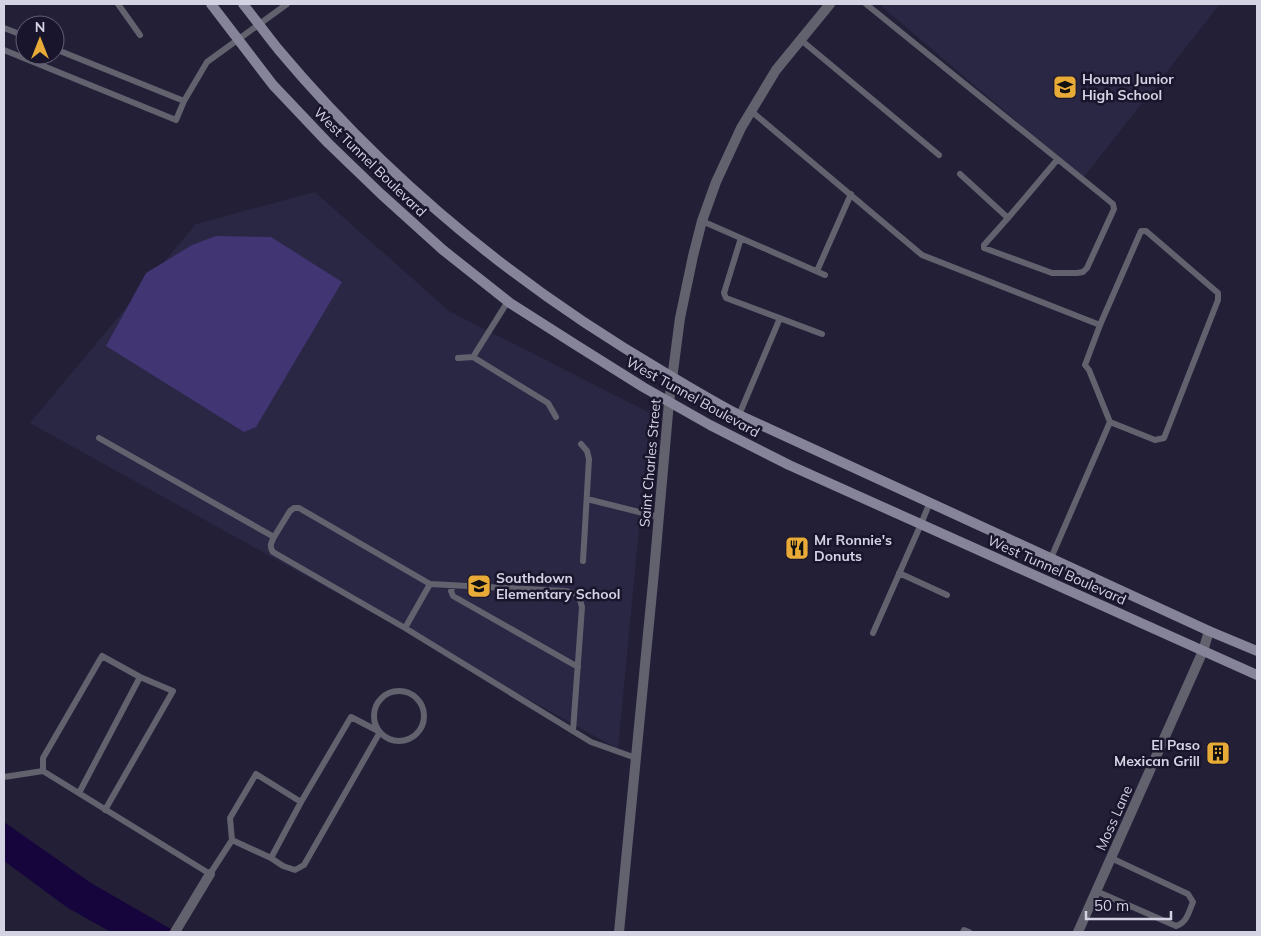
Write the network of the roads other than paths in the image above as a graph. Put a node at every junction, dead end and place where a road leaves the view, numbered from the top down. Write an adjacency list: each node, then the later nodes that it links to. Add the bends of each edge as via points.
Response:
1 (118, 4): 8 (lane)
2 (211, 4): 9 (main road, West Tunnel Boulevard)
3 (243, 4): 7 (main road, West Tunnel Boulevard)
4 (830, 4): 10 (street, Saint Charles Street)
5 (866, 4): 16 (lane)
6 (284, 5): 7 (lane)
7 (259, 24): 9 (lane); 30 (main road, West Tunnel Boulevard, via 325,102 451,223 522,280)
8 (140, 35)
9 (238, 39): 13 (lane, via 207,62); 24 (main road, West Tunnel Boulevard, via 273,85 380,194 443,250)
10 (801, 40): 14 (street, Saint Charles Street, via 776,70); 15 (lane)
11 (4, 50): 13 (lane, via 176,120)
12 (65, 52): 13 (lane)
13 (184, 101)
14 (751, 111): 18 (lane); 20 (street, Saint Charles Street, via 716,182)
15 (939, 156)
16 (1058, 160): 19 (lane); 19 (lane, via 1113,204 1114,209 1087,268 1077,273 1052,273 984,248)
17 (960, 174): 19 (lane)
18 (851, 194): 22 (lane); 26 (lane, via 922,255)
19 (1008, 218)
20 (702, 221): 21 (lane); 30 (street, Saint Charles Street, via 680,318)
21 (741, 238): 22 (lane); 25 (lane, via 724,296)
22 (817, 271): 23 (lane)
23 (825, 275)
24 (508, 301): 28 (lane); 31 (main road, West Tunnel Boulevard)
25 (780, 318): 27 (lane); 32 (lane)
26 (1100, 325): 34 (lane, via 1085,365); 34 (lane, via 1141,231 1146,230 1218,294 1164,438 1155,440)
27 (822, 334)
28 (473, 357): 29 (lane); 33 (lane, via 548,403)
29 (458, 358)
30 (672, 377): 31 (street, Saint Charles Street); 32 (main road, West Tunnel Boulevard)
31 (669, 402): 39 (street, Saint Charles Street); 40 (main road, West Tunnel Boulevard, via 790,465)
32 (739, 415): 38 (main road, West Tunnel Boulevard)
33 (556, 417)
34 (1110, 422): 42 (lane)
35 (99, 438): 41 (lane)
36 (581, 444): 37 (lane, via 589,454)
37 (587, 499): 39 (lane); 43 (lane)
38 (930, 502): 40 (lane); 42 (main road, West Tunnel Boulevard)
39 (659, 518): 58 (street, Saint Charles Street)
40 (921, 524): 44 (lane); 51 (main road, West Tunnel Boulevard)
41 (274, 537): 45 (lane, via 290,510 299,508); 48 (lane, via 270,544 273,552)
42 (1051, 558): 49 (main road, West Tunnel Boulevard)
43 (583, 561)
44 (899, 573): 47 (lane); 50 (lane)
45 (430, 584): 46 (lane); 48 (lane)
46 (453, 586): 53 (lane, via 453,596); 53 (lane, via 575,593 580,597 582,607)
47 (947, 595)
48 (405, 628): 56 (lane)
49 (1209, 631): 51 (street, Moss Lane); 52 (main road, West Tunnel Boulevard)
50 (873, 633)
51 (1203, 651): 54 (main road, West Tunnel Boulevard); 66 (street, Moss Lane)
52 (1257, 651)
53 (578, 667): 56 (lane)
54 (1257, 675)
55 (140, 677): 59 (lane, via 102,656 43,758); 61 (lane); 63 (lane, via 173,691)
56 (573, 731): 58 (lane, via 591,742)
57 (380, 732): 57 (lane, via 395,740 403,740 418,732 424,716 418,700 397,691 382,697 374,710); 62 (lane, via 352,717); 65 (lane, via 304,865 295,870)
58 (636, 758): 70 (street, Saint Charles Street)
59 (43, 771): 60 (lane); 61 (lane)
60 (4, 777)
61 (79, 793): 63 (lane)
62 (301, 802): 64 (lane, via 256,774 230,818); 65 (lane)
63 (106, 810): 67 (lane)
64 (232, 840): 65 (lane); 67 (lane)
65 (271, 858)
66 (1111, 858): 68 (street, Moss Lane); 68 (lane, via 1188,894 1193,902 1184,922 1176,926)
67 (210, 874): 69 (street)
68 (1096, 891): 73 (street, Moss Lane)
69 (175, 932)
70 (618, 932)
71 (963, 932): 72 (lane)
72 (969, 932)
73 (1078, 932)

